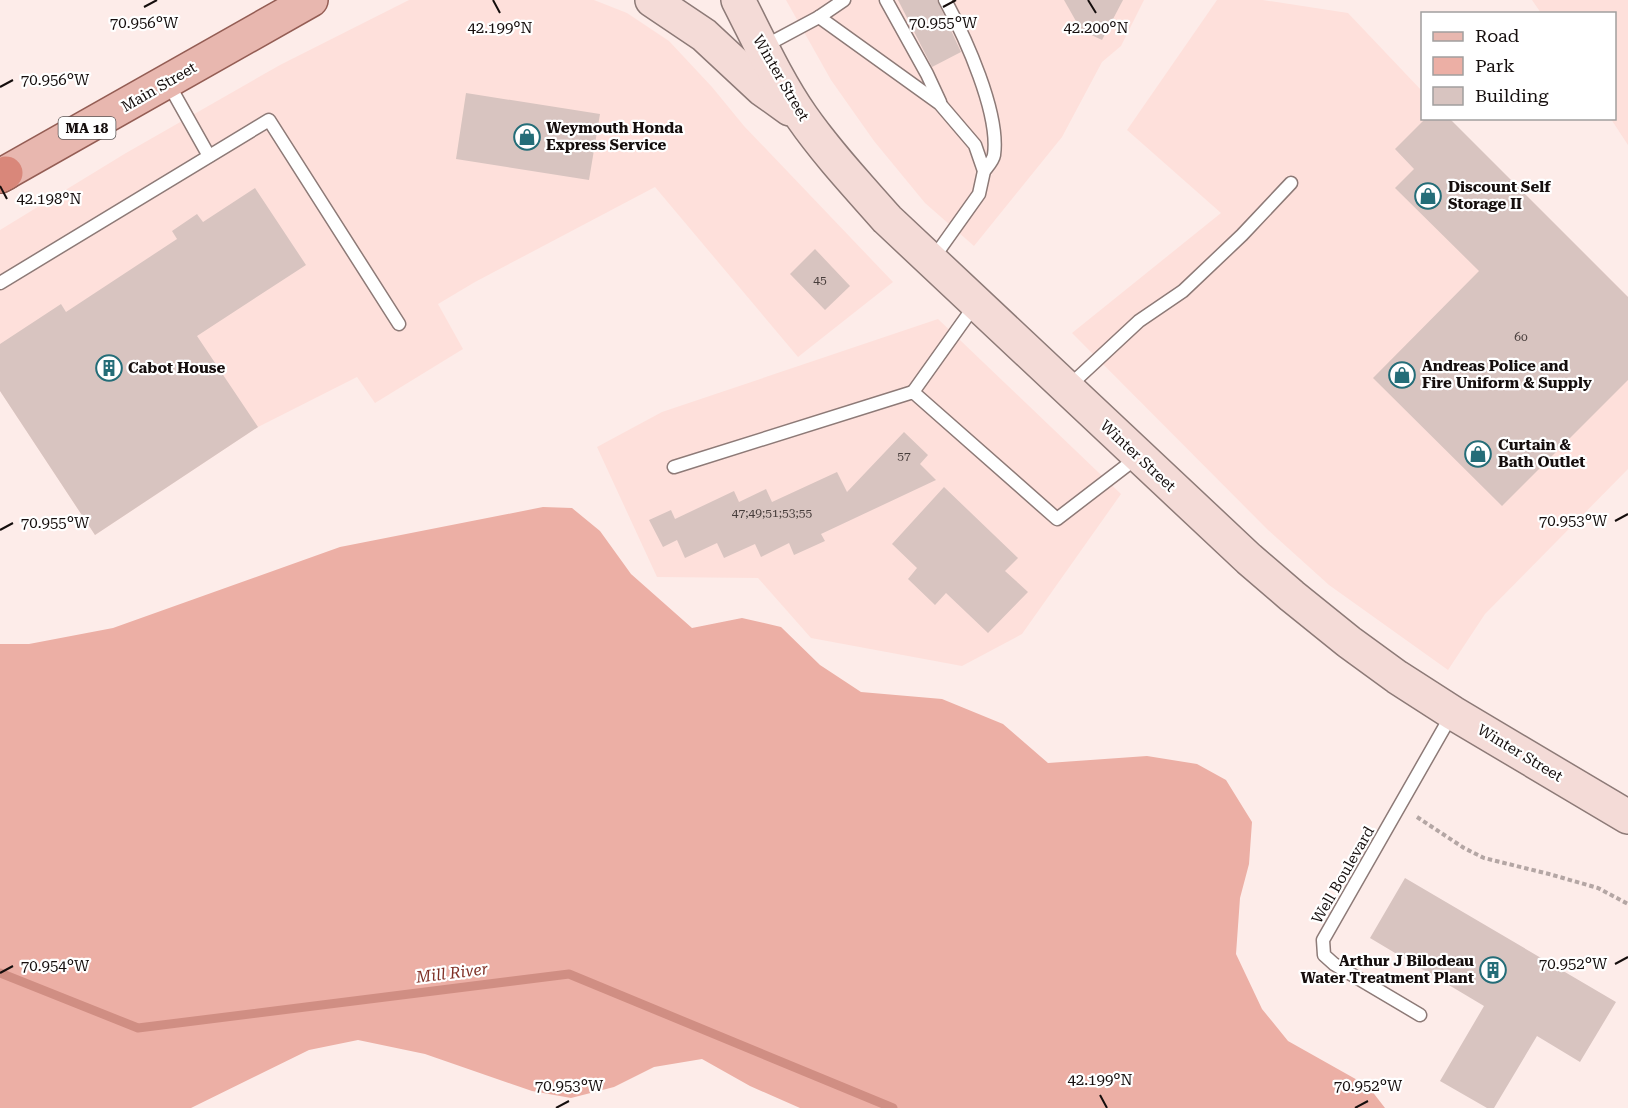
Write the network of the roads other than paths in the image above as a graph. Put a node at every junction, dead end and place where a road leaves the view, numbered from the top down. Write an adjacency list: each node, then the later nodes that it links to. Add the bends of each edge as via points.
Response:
1 (311, 0): 9 (main road, Main Street / MA 18)
2 (652, 0): 11 (main road, via 704,35 762,89)
3 (738, 0): 8 (main road, Winter Street)
4 (844, 0): 7 (lane)
5 (886, 0): 10 (lane)
6 (945, 0): 13 (lane, via 966,41 991,116 994,157)
7 (819, 17): 8 (lane); 10 (lane)
8 (762, 48): 11 (main road, Winter Street)
9 (167, 82): 12 (lane); 14 (main road, Main Street / MA 18)
10 (940, 104): 13 (lane, via 975,145)
11 (802, 117): 16 (main road, Winter Street, via 887,219)
12 (209, 156): 17 (lane); 19 (lane, via 268,120)
13 (984, 171): 16 (lane, via 979,194)
14 (2, 176)
15 (1291, 183): 20 (lane, via 1183,291 1138,321)
16 (931, 261): 18 (main road, Winter Street)
17 (0, 283)
18 (976, 304): 20 (main road, Winter Street); 21 (lane)
19 (399, 324)
20 (1066, 389): 22 (main road, Winter Street)
21 (913, 392): 22 (lane, via 1057,519); 23 (lane)
22 (1139, 456): 24 (main road, Winter Street, via 1292,596 1397,677)
23 (675, 467)
24 (1453, 713): 25 (main road, Winter Street); 26 (lane, Well Boulevard, via 1323,940 1324,956 1334,964)
25 (1628, 817)
26 (1420, 1015)

